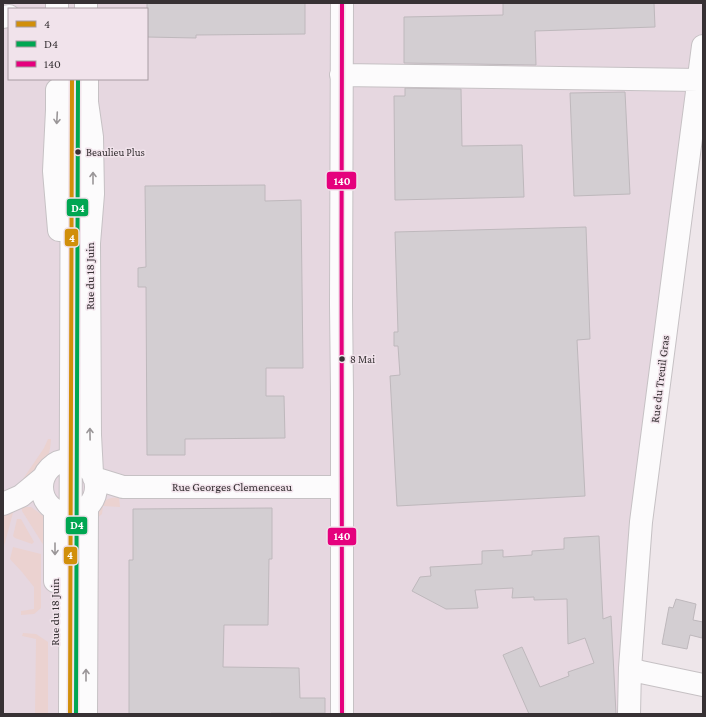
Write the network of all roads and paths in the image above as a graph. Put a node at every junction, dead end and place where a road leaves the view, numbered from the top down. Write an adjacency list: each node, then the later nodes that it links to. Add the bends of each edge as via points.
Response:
1 (342, 3): 3 (street)
2 (703, 46): 7 (street, Rue du Treuil Gras)
3 (341, 75): 7 (street); 9 (street)
4 (57, 80): 8 (street, one-way to 8, via 54,171 59,242)
5 (72, 80): 8 (street)
6 (87, 80): 10 (street, Rue du 18 Juin, one-way to 6, via 90,435 89,243 93,194)
7 (699, 80): 12 (street, Rue du Treuil Gras, via 641,522)
8 (58, 467): 10 (street); 10 (street, via 79,463 86,467); 10 (street, via 43,485 45,499); 11 (street)
9 (341, 486): 10 (street, Rue Georges Clemenceau, via 123,487); 17 (street)
10 (77, 498): 11 (street); 14 (street, Rue du 18 Juin, one-way to 14); 15 (street); 16 (street, one-way to 10)
11 (12, 500)
12 (630, 668): 13 (street); 18 (street, Rue du Treuil Gras)
13 (703, 685)
14 (56, 714)
15 (70, 714)
16 (86, 714)
17 (342, 714)
18 (628, 714)

